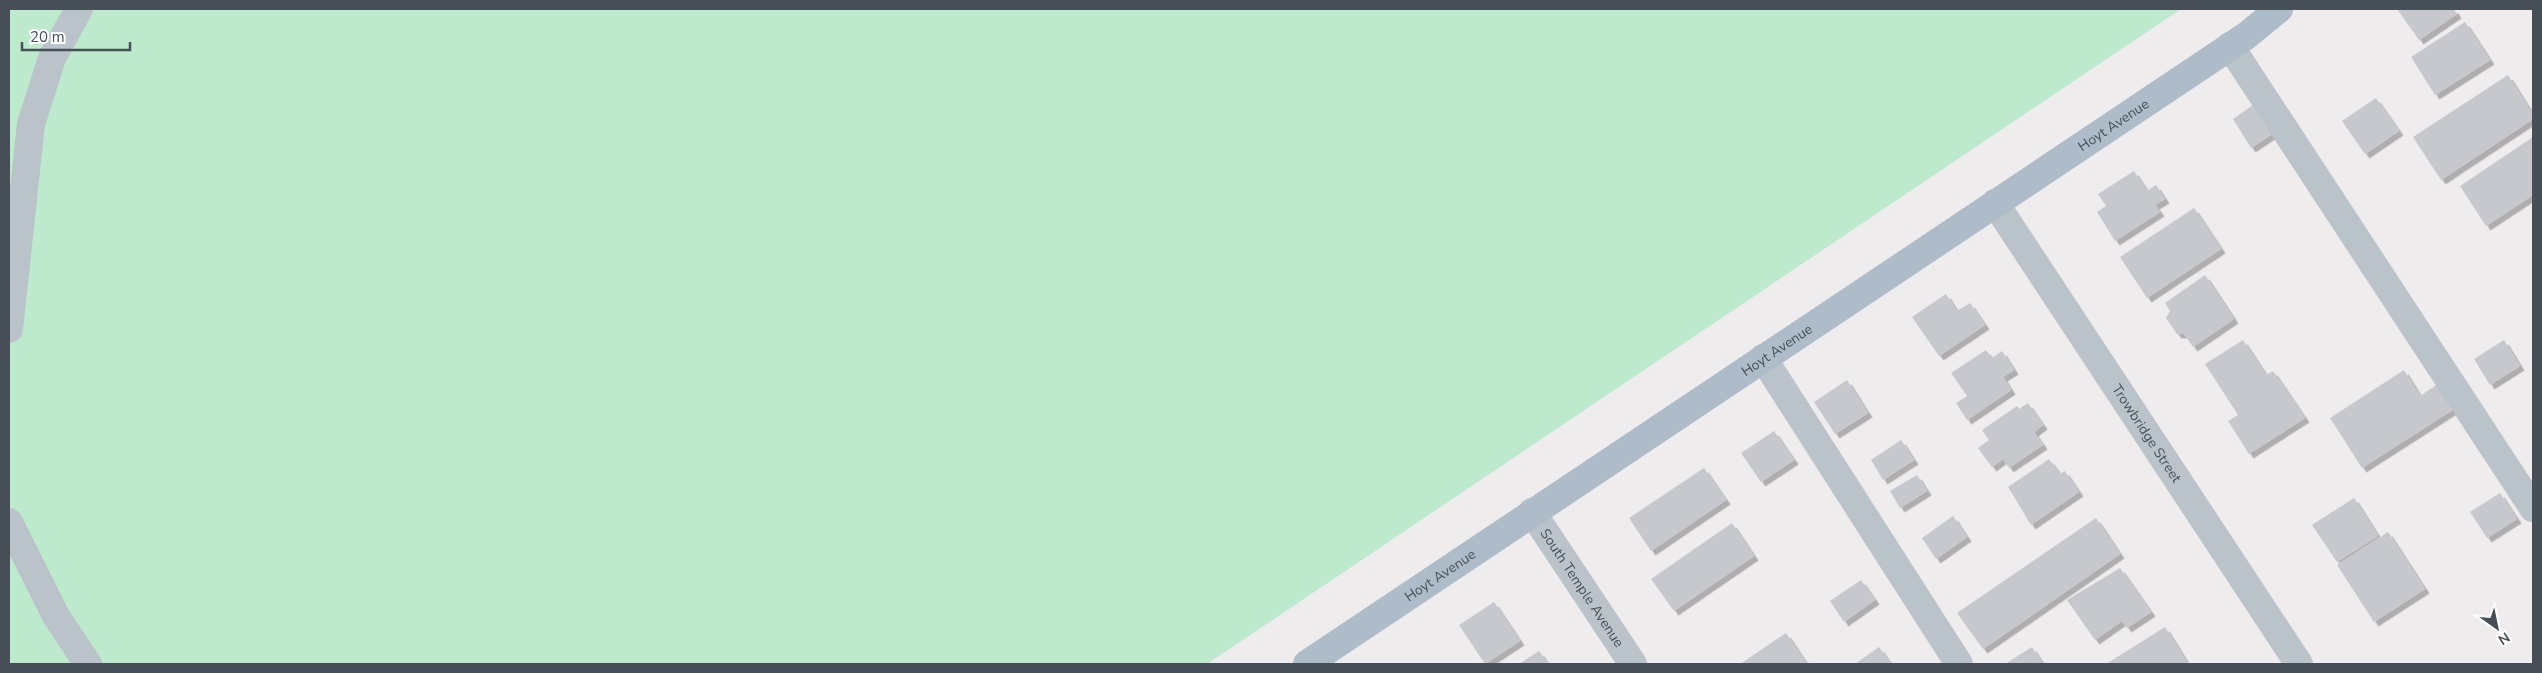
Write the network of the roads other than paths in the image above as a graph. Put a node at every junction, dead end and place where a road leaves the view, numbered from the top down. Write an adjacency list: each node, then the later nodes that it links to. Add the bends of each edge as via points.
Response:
1 (79, 9): 6 (street, via 52,58 31,124)
2 (2279, 9): 4 (main road, Hoyt Avenue)
3 (2292, 9): 4 (street, Hoyt Avenue)
4 (2238, 41): 5 (main road, Hoyt Avenue); 8 (street)
5 (1995, 203): 7 (main road, Hoyt Avenue); 15 (street, Trowbridge Street)
6 (9, 329)
7 (1763, 358): 9 (main road, Hoyt Avenue); 14 (street)
8 (2533, 508)
9 (1532, 512): 12 (main road, Hoyt Avenue); 13 (street, South Temple Avenue)
10 (9, 522): 11 (street, via 56,616)
11 (88, 664)
12 (1307, 664)
13 (1633, 664)
14 (1960, 664)
15 (2299, 664)

